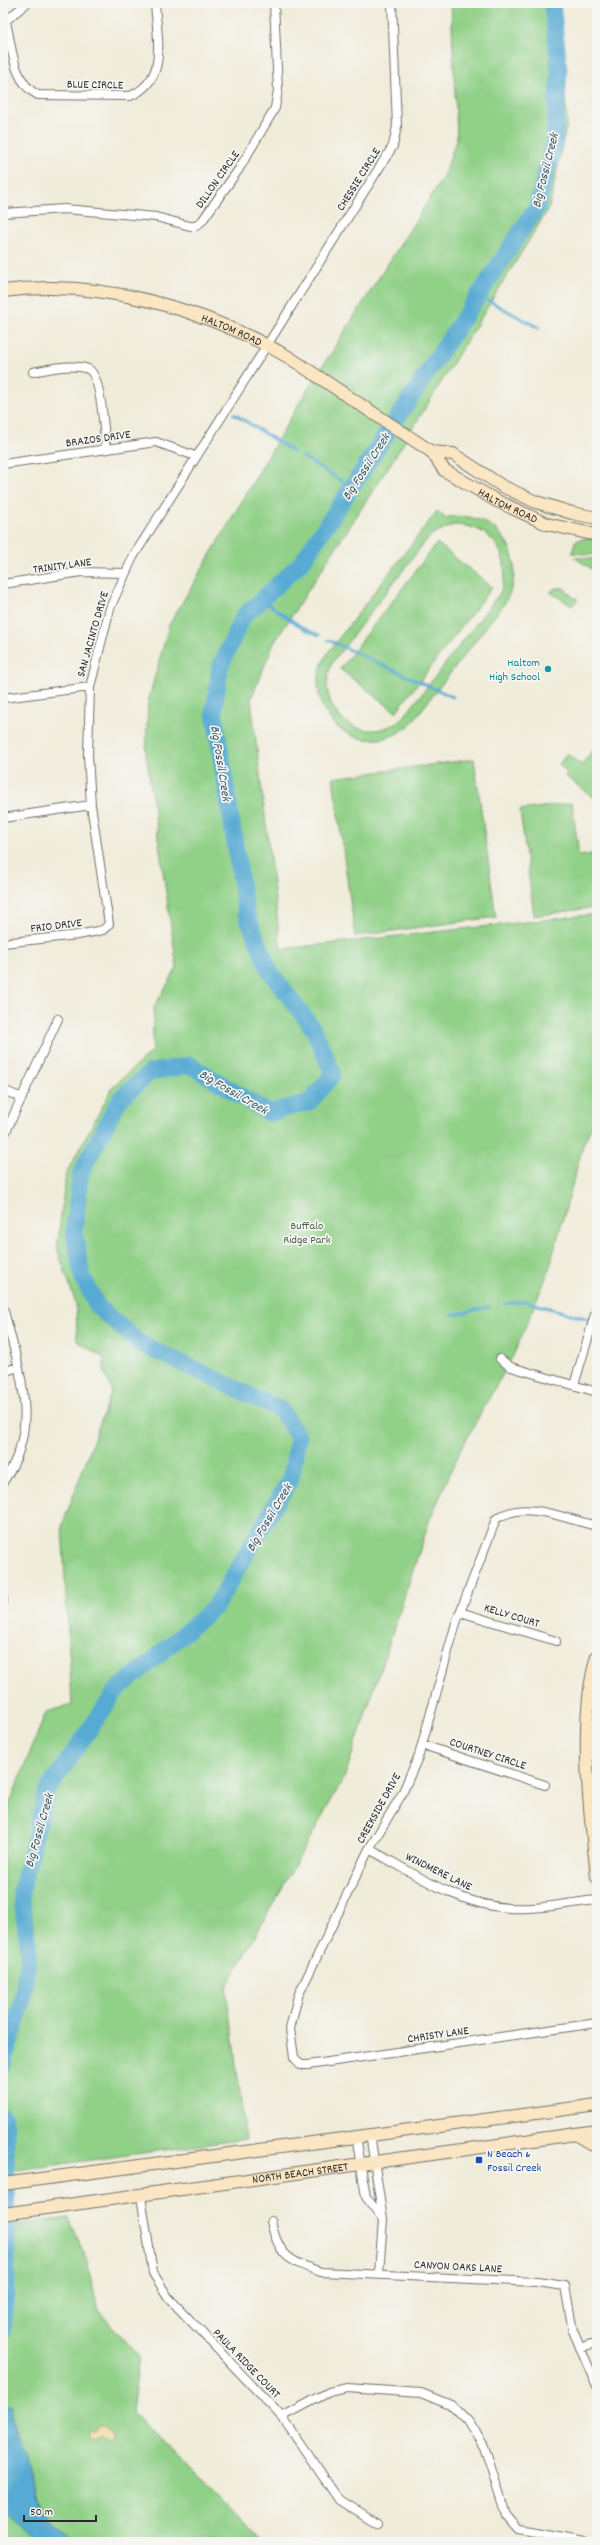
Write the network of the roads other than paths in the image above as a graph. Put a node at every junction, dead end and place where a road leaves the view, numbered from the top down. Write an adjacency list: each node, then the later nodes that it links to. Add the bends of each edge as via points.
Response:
1 (27, 3): 5 (street)
2 (155, 3): 5 (street, BLUE CIRCLE, via 158,46 156,70 144,91 130,96 38,95 29,91 21,81)
3 (274, 3): 6 (street, DILLON CIRCLE, via 278,90 270,120 239,169 196,226 156,217 64,209)
4 (392, 3): 8 (street, CHESSIE CIRCLE, via 397,126 393,146 329,250)
5 (5, 23)
6 (3, 213)
7 (3, 291): 8 (main road, HALTOM ROAD, via 65,288 134,298 167,305)
8 (266, 344): 11 (main road, HALTOM ROAD); 12 (street, SAN JACINTO DRIVE)
9 (33, 372): 10 (street, via 63,367 88,369 93,373 100,395)
10 (106, 449): 12 (street, BRAZOS DRIVE, via 156,442); 13 (street, BRAZOS DRIVE)
11 (432, 452): 14 (main road, HALTOM ROAD, via 453,454 502,486 536,502); 17 (main road, HALTOM ROAD, via 444,470 497,501 527,516)
12 (195, 456): 19 (street, SAN JACINTO DRIVE)
13 (3, 464)
14 (560, 509): 15 (main road, HALTOM ROAD); 17 (main road)
15 (572, 513): 16 (main road, HALTOM ROAD); 17 (main road)
16 (597, 518)
17 (566, 529): 18 (main road, HALTOM ROAD)
18 (597, 535)
19 (125, 573): 20 (street, TRINITY LANE, via 81,572); 21 (street, SAN JACINTO DRIVE, via 110,608)
20 (3, 584)
21 (90, 687): 22 (street); 23 (street, SAN JACINTO DRIVE, via 88,755)
22 (3, 698)
23 (91, 805): 24 (street); 25 (street, SAN JACINTO DRIVE)
24 (3, 818)
25 (109, 924): 26 (street, FRIO DRIVE, via 103,930 78,935)
26 (3, 943)
27 (58, 1019): 29 (street)
28 (3, 1090): 29 (street)
29 (22, 1098): 30 (street)
30 (3, 1138)
31 (4, 1307): 34 (street)
32 (597, 1308): 36 (street)
33 (500, 1359): 36 (street, via 512,1367)
34 (18, 1367): 35 (street); 38 (street, via 26,1408 25,1427 18,1454)
35 (3, 1372)
36 (574, 1385): 37 (street)
37 (597, 1392)
38 (3, 1482)
39 (597, 1526): 42 (street, CREEKSIDE DRIVE, via 528,1509 506,1513 496,1519)
40 (3, 1591): 41 (street)
41 (3, 1603)
42 (460, 1612): 43 (street, KELLY COURT); 45 (street, CREEKSIDE DRIVE)
43 (556, 1641)
44 (597, 1656): 48 (main road, via 589,1710 588,1750 589,1804)
45 (423, 1745): 46 (street, COURTNEY CIRCLE); 47 (street, CREEKSIDE DRIVE, via 402,1794)
46 (545, 1785)
47 (369, 1849): 49 (street, WINDMERE LANE, via 452,1893 475,1902 508,1908 526,1908); 51 (street, CREEKSIDE DRIVE, via 298,1996 290,2029)
48 (597, 1877)
49 (597, 1900)
50 (597, 2023): 51 (street, CHRISTY LANE, via 308,2065 301,2064 294,2057)
51 (292, 2048)
52 (597, 2105): 54 (main road)
53 (597, 2131): 55 (main road, NORTH BEACH STREET)
54 (370, 2134): 56 (main road); 58 (street)
55 (575, 2134): 57 (main road); 58 (main road, NORTH BEACH STREET)
56 (356, 2136): 59 (street); 60 (main road)
57 (597, 2147)
58 (374, 2163): 59 (main road, NORTH BEACH STREET); 63 (street)
59 (360, 2165): 61 (main road, NORTH BEACH STREET); 63 (street, via 366,2197)
60 (3, 2184)
61 (140, 2196): 62 (main road, NORTH BEACH STREET); 69 (street, PAULA RIDGE COURT, via 152,2272 168,2297)
62 (3, 2214)
63 (383, 2219): 65 (street)
64 (271, 2221): 65 (street, CANYON OAKS LANE, via 275,2242 295,2263 321,2272)
65 (379, 2274): 67 (street, CANYON OAKS LANE, via 537,2282 565,2286 573,2332)
66 (597, 2342): 67 (street)
67 (580, 2348): 68 (street, CANYON OAKS LANE)
68 (597, 2386)
69 (282, 2417): 70 (street, PAULA RIDGE COURT, via 339,2500); 71 (street, via 329,2392 347,2388 421,2393 446,2403 468,2421 484,2446 506,2515 519,2530)
70 (377, 2524)
71 (584, 2542)

